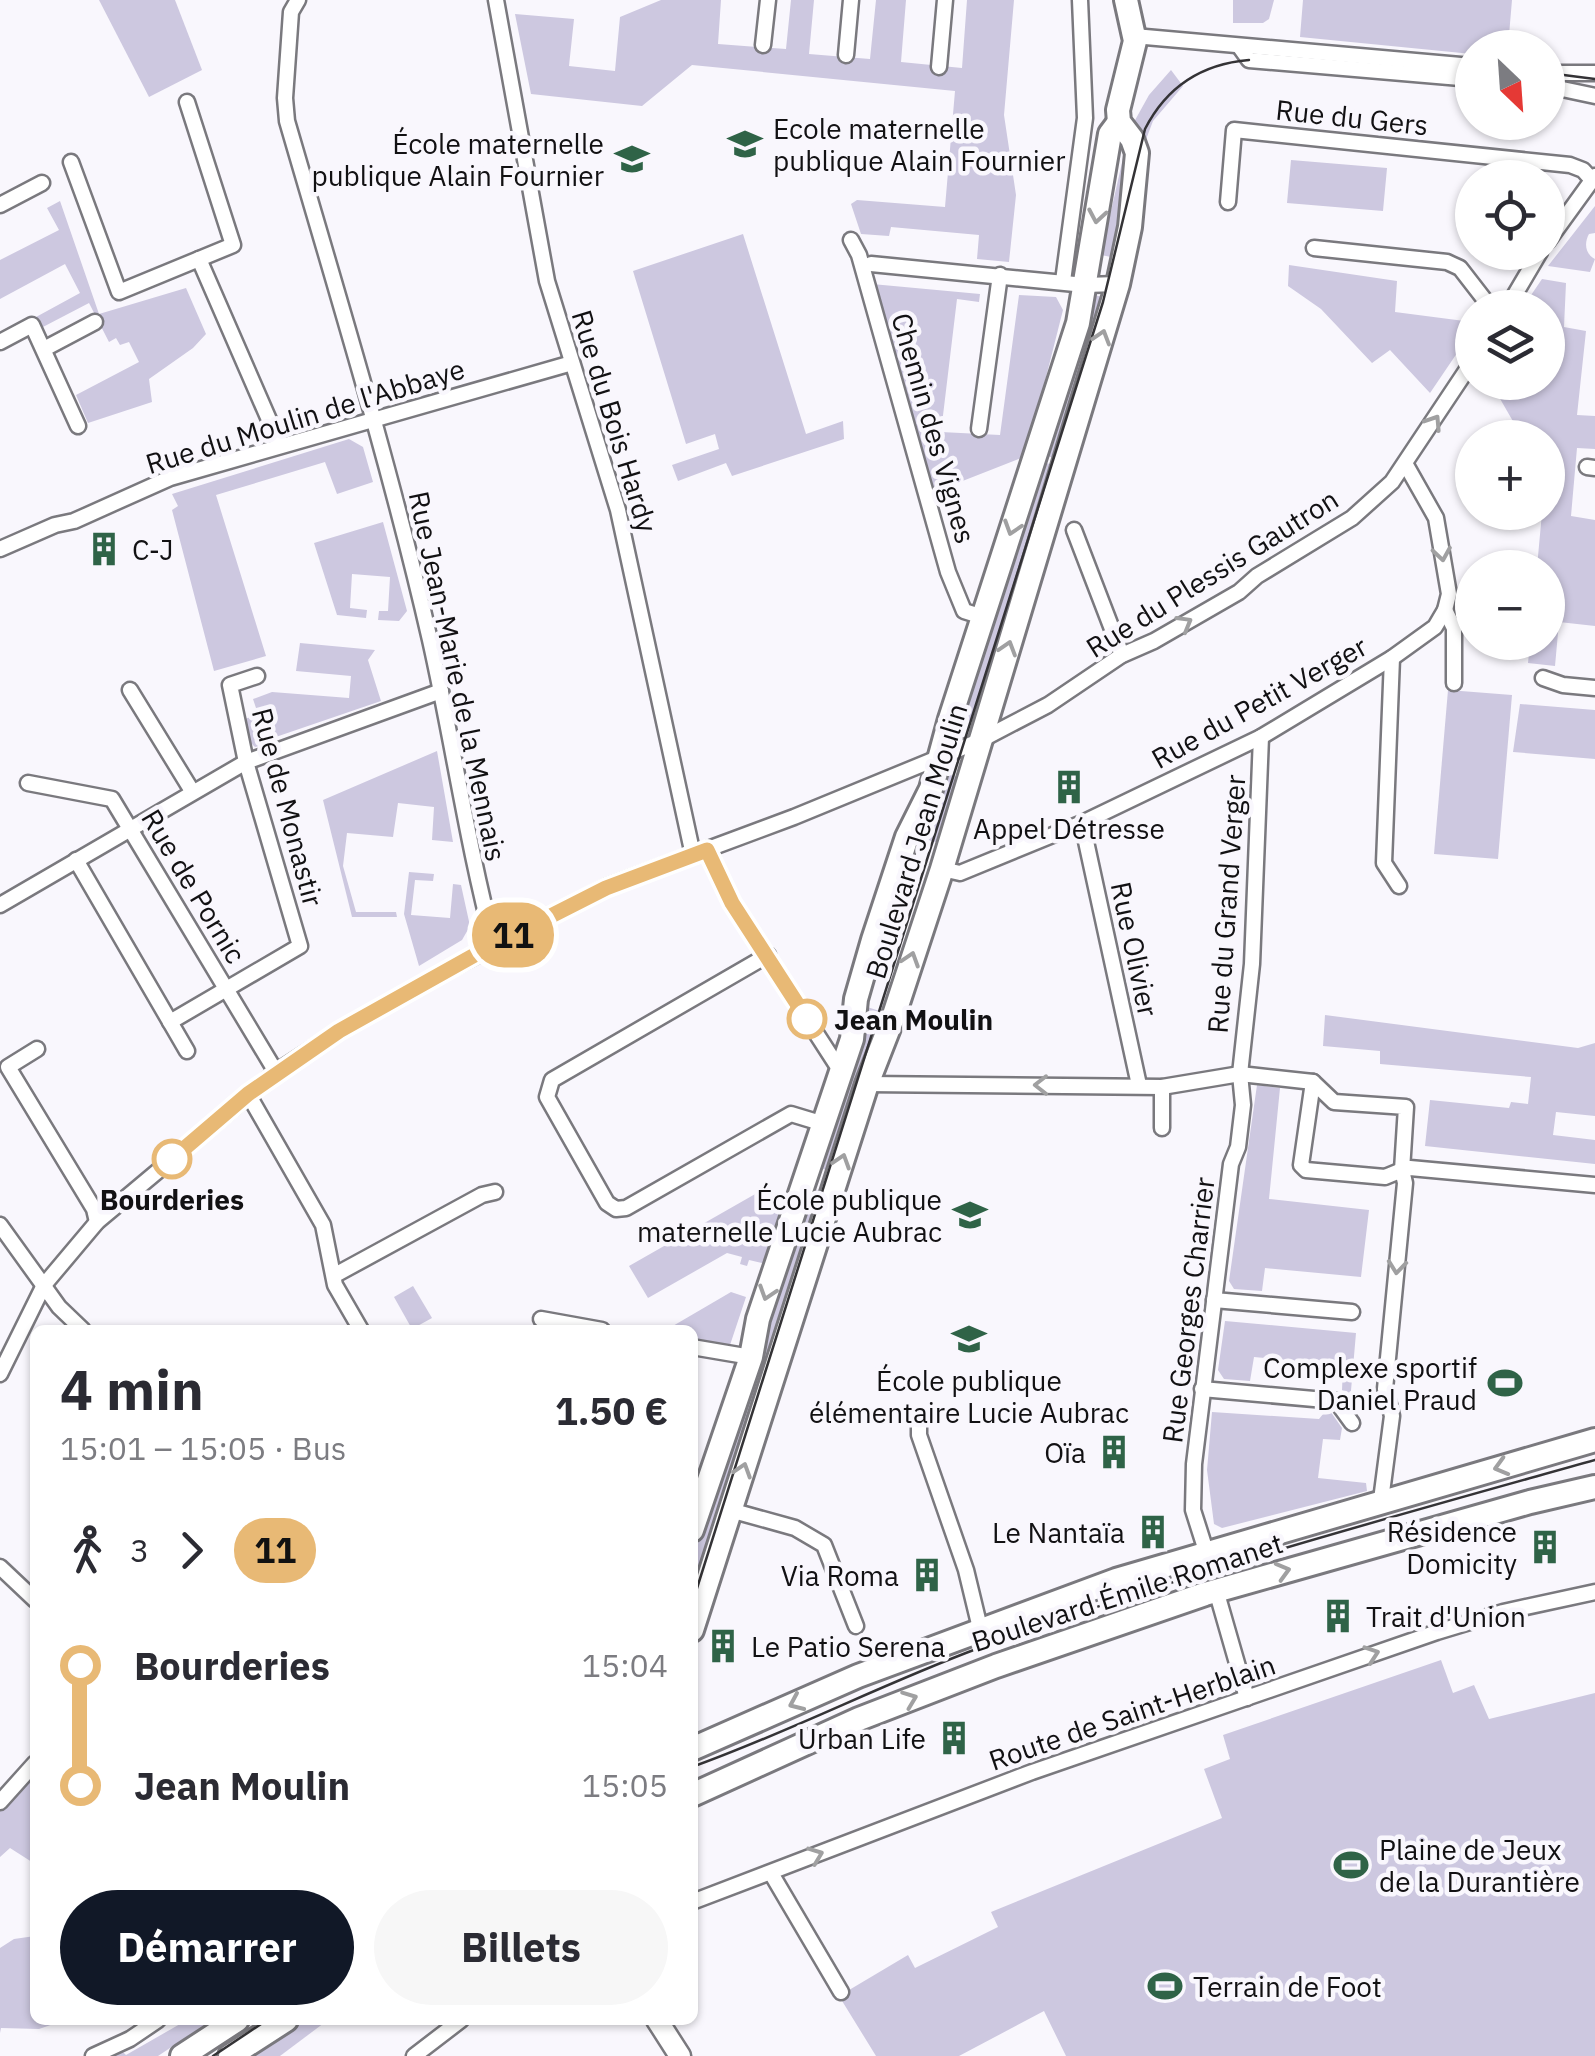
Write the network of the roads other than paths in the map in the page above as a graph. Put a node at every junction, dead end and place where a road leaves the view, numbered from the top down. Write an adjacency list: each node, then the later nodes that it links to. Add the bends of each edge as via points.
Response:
1 (298, 0): 40 (street, Rue Jean-Marie de la Mennais, via 291,12 288,120)
2 (496, 0): 38 (street, Rue du Bois Hardy, via 547,281)
3 (768, 0): 9 (street)
4 (851, 0): 11 (street)
5 (944, 0): 13 (street)
6 (1080, 0): 32 (street, via 1085,118)
7 (1126, 0): 8 (main road)
8 (1134, 38): 10 (street); 20 (main road, Boulevard Jean Moulin)
9 (763, 45)
10 (1239, 46): 12 (street); 16 (street, via 1249,60)
11 (846, 55)
12 (1455, 65)
13 (939, 67)
14 (1565, 73): 15 (street)
15 (1595, 73)
16 (1455, 78)
17 (1565, 90): 18 (street)
18 (1595, 96)
19 (187, 102): 29 (street, via 234,244)
20 (1119, 122): 32 (main road, Boulevard Jean Moulin, one-way to 32, via 1110,134); 33 (main road, Boulevard Jean Moulin, via 1137,153)
21 (71, 162): 29 (street, via 119,292)
22 (1594, 178): 24 (street, Rue du Gers, via 1570,165 1234,130); 26 (street)
23 (42, 183): 25 (street)
24 (1228, 202)
25 (0, 205)
26 (1565, 218)
27 (851, 240): 48 (street, Chemin des Vignes, via 948,572 964,611)
28 (1314, 248): 34 (street, via 1447,262)
29 (198, 258): 43 (street)
30 (870, 264): 31 (street)
31 (1000, 275): 32 (street); 42 (street)
32 (1074, 283): 33 (street); 48 (main road, Boulevard Jean Moulin, one-way to 48, via 1078,323)
33 (1118, 284): 58 (main road, Boulevard Jean Moulin, one-way to 33)
34 (1477, 290)
35 (95, 322): 37 (street)
36 (0, 342): 37 (street, via 32,326)
37 (44, 349): 41 (street)
38 (572, 363): 40 (street, Rue du Moulin de l'Abbaye); 65 (street, Rue du Bois Hardy, via 618,510)
39 (1455, 389): 44 (street, Rue du Plessis Gautron, one-way to 39)
40 (373, 418): 43 (street, Rue du Moulin de l'Abbaye); 56 (street, Rue Jean-Marie de la Mennais)
41 (78, 426)
42 (979, 429)
43 (280, 445): 46 (street, Rue du Moulin de l'Abbaye, via 170,478)
44 (1406, 466): 47 (street, one-way to 47, via 1436,518); 49 (street, Rue du Plessis Gautron, one-way to 44, via 1333,531)
45 (1074, 530): 49 (street)
46 (0, 549)
47 (1446, 610): 50 (street, Rue du Petit Verger, via 1435,627); 53 (street, via 1454,628)
48 (983, 618): 59 (main road, Boulevard Jean Moulin)
49 (1122, 655): 58 (street, Rue du Plessis Gautron)
50 (1392, 658): 57 (street, Rue du Petit Verger); 68 (street, via 1384,863)
51 (258, 676): 60 (street, Rue de Monastir, via 230,685)
52 (1543, 678): 54 (street)
53 (1454, 683)
54 (1595, 688)
55 (130, 690): 62 (street)
56 (441, 691): 60 (street); 70 (street, Rue Jean-Marie de la Mennais)
57 (1261, 737): 63 (street, Rue du Petit Verger); 78 (street, Rue du Grand Verger, via 1252,964)
58 (979, 741): 59 (street, Rue du Plessis Gautron); 67 (main road, Boulevard Jean Moulin)
59 (940, 759): 65 (street, Rue du Plessis Gautron); 76 (main road, Boulevard Jean Moulin, via 873,940)
60 (246, 762): 62 (street); 72 (street, Rue de Monastir, via 300,946)
61 (28, 783): 64 (street, Rue de Pornic, via 112,799)
62 (192, 791): 64 (street)
63 (1082, 822): 67 (street, Rue du Petit Verger, via 960,873); 81 (street, Rue Olivier)
64 (130, 828): 66 (street); 72 (street, Rue de Pornic)
65 (700, 853): 70 (street, Rue du Plessis Gautron, via 606,888); 71 (street, Rue du Bois Hardy)
66 (76, 860): 69 (street); 73 (street)
67 (942, 869): 80 (main road, Boulevard Jean Moulin, one-way to 67)
68 (1399, 886)
69 (0, 905)
70 (494, 945): 77 (street, Rue du Plessis Gautron)
71 (768, 955): 76 (street, Rue du Bois Hardy); 84 (street, via 552,1080 547,1098 616,1209 791,1114)
72 (227, 990): 73 (street); 77 (street, Rue de Pornic)
73 (170, 1022): 75 (street)
74 (37, 1049): 89 (street, via 8,1066)
75 (187, 1051)
76 (842, 1068): 84 (main road, Boulevard Jean Moulin)
77 (276, 1072): 83 (street, Rue du Plessis Gautron)
78 (1240, 1074): 79 (street); 82 (street); 93 (street, Rue Georges Charrier, via 1243,1105)
79 (1314, 1082): 86 (street, via 1334,1102 1406,1107); 86 (street, via 1301,1165 1385,1177)
80 (867, 1084): 81 (street, one-way to 80); 108 (main road, Boulevard Jean Moulin, one-way to 80)
81 (1138, 1085): 82 (street)
82 (1162, 1087): 85 (street)
83 (248, 1094): 89 (street, Rue du Plessis Gautron); 91 (street, via 322,1226)
84 (824, 1124): 100 (main road, Boulevard Jean Moulin, one-way to 100)
85 (1162, 1128)
86 (1402, 1170): 87 (street); 107 (street, one-way to 107, via 1385,1389 1392,1416)
87 (1595, 1185)
88 (494, 1192): 91 (street)
89 (97, 1222): 92 (street, Rue du Plessis Gautron)
90 (0, 1225): 92 (street)
91 (335, 1275): 97 (street)
92 (44, 1285): 96 (street); 101 (street, Rue du Plessis Gautron)
93 (1214, 1300): 94 (street); 102 (street, Rue Georges Charrier)
94 (1352, 1312)
95 (541, 1318): 98 (street)
96 (78, 1325)
97 (358, 1325)
98 (577, 1325)
99 (698, 1348): 100 (street)
100 (750, 1358): 109 (main road, Boulevard Jean Moulin)
101 (0, 1374)
102 (1202, 1390): 104 (street, via 1336,1402); 110 (street, Rue Georges Charrier, via 1193,1510)
103 (920, 1420): 117 (street)
104 (1352, 1423)
105 (1595, 1440): 107 (main road, Boulevard Émile Romanet, one-way to 107)
106 (1595, 1486): 112 (main road, Boulevard Émile Romanet, one-way to 106)
107 (1381, 1500): 110 (main road, Boulevard Émile Romanet)
108 (730, 1510): 115 (main road, Boulevard Jean Moulin); 116 (street, via 795,1528 824,1546)
109 (698, 1512)
110 (1206, 1551): 117 (main road, Boulevard Émile Romanet)
111 (0, 1567): 114 (street)
112 (1216, 1590): 118 (street); 121 (main road, Boulevard Émile Romanet, one-way to 112, via 876,1712)
113 (1595, 1592): 118 (street, Route de Saint-Herblain, one-way to 113, via 1502,1612)
114 (30, 1595)
115 (698, 1611)
116 (856, 1626)
117 (980, 1628): 119 (main road, Boulevard Émile Romanet, one-way to 119)
118 (1247, 1698): 123 (street, Route de Saint-Herblain, one-way to 118)
119 (698, 1746)
120 (30, 1769): 122 (street)
121 (698, 1792)
122 (0, 1802)
123 (771, 1873): 124 (street, Route de Saint-Herblain); 125 (street)
124 (698, 1900)
125 (841, 1992)
126 (151, 2025): 131 (street)
127 (229, 2025): 132 (main road)
128 (278, 2025): 133 (main road)
129 (454, 2025): 134 (street)
130 (660, 2025): 135 (street)
131 (92, 2056)
132 (182, 2056)
133 (230, 2056)
134 (414, 2056)
135 (680, 2056)

